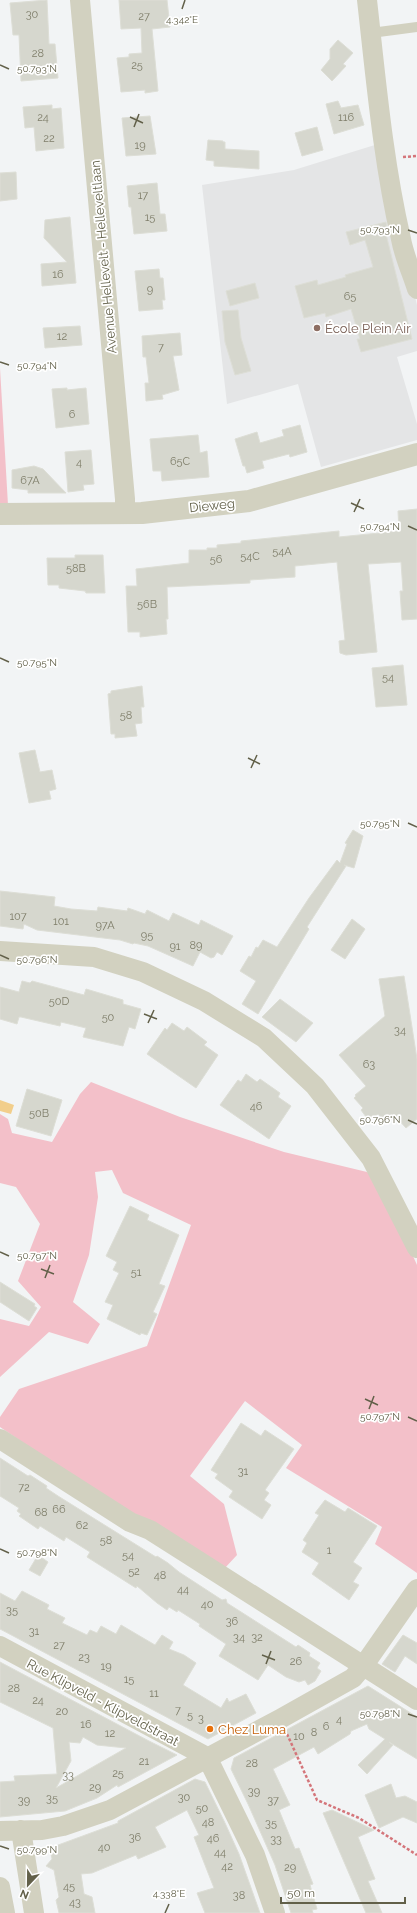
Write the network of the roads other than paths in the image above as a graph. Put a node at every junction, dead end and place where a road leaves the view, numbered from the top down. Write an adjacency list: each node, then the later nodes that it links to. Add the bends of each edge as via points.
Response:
1 (80, 0): 8 (street, Avenue Hellevelt - Helleveltlaan)
2 (367, 0): 4 (street)
3 (417, 27): 4 (lane)
4 (371, 33): 5 (street, via 380,114 401,240)
5 (417, 289)
6 (417, 454): 8 (street, Dieweg, via 249,501)
7 (0, 514): 8 (street, Dieweg)
8 (125, 514)
9 (0, 951): 10 (street, via 94,957 143,972 204,1001 264,1038 315,1086 371,1158)
10 (417, 1248)
11 (0, 1439): 14 (street)
12 (417, 1589): 14 (street)
13 (0, 1646): 16 (street, Rue Klipveld - Klipveldstraat)
14 (364, 1665): 15 (street); 16 (street, via 353,1678)
15 (417, 1700)
16 (207, 1757): 17 (street, via 110,1810 64,1826); 22 (street, via 255,1855)
17 (21, 1830): 18 (street); 21 (street)
18 (0, 1831)
19 (0, 1887): 20 (street)
20 (5, 1913)
21 (34, 1913)
22 (275, 1913)

